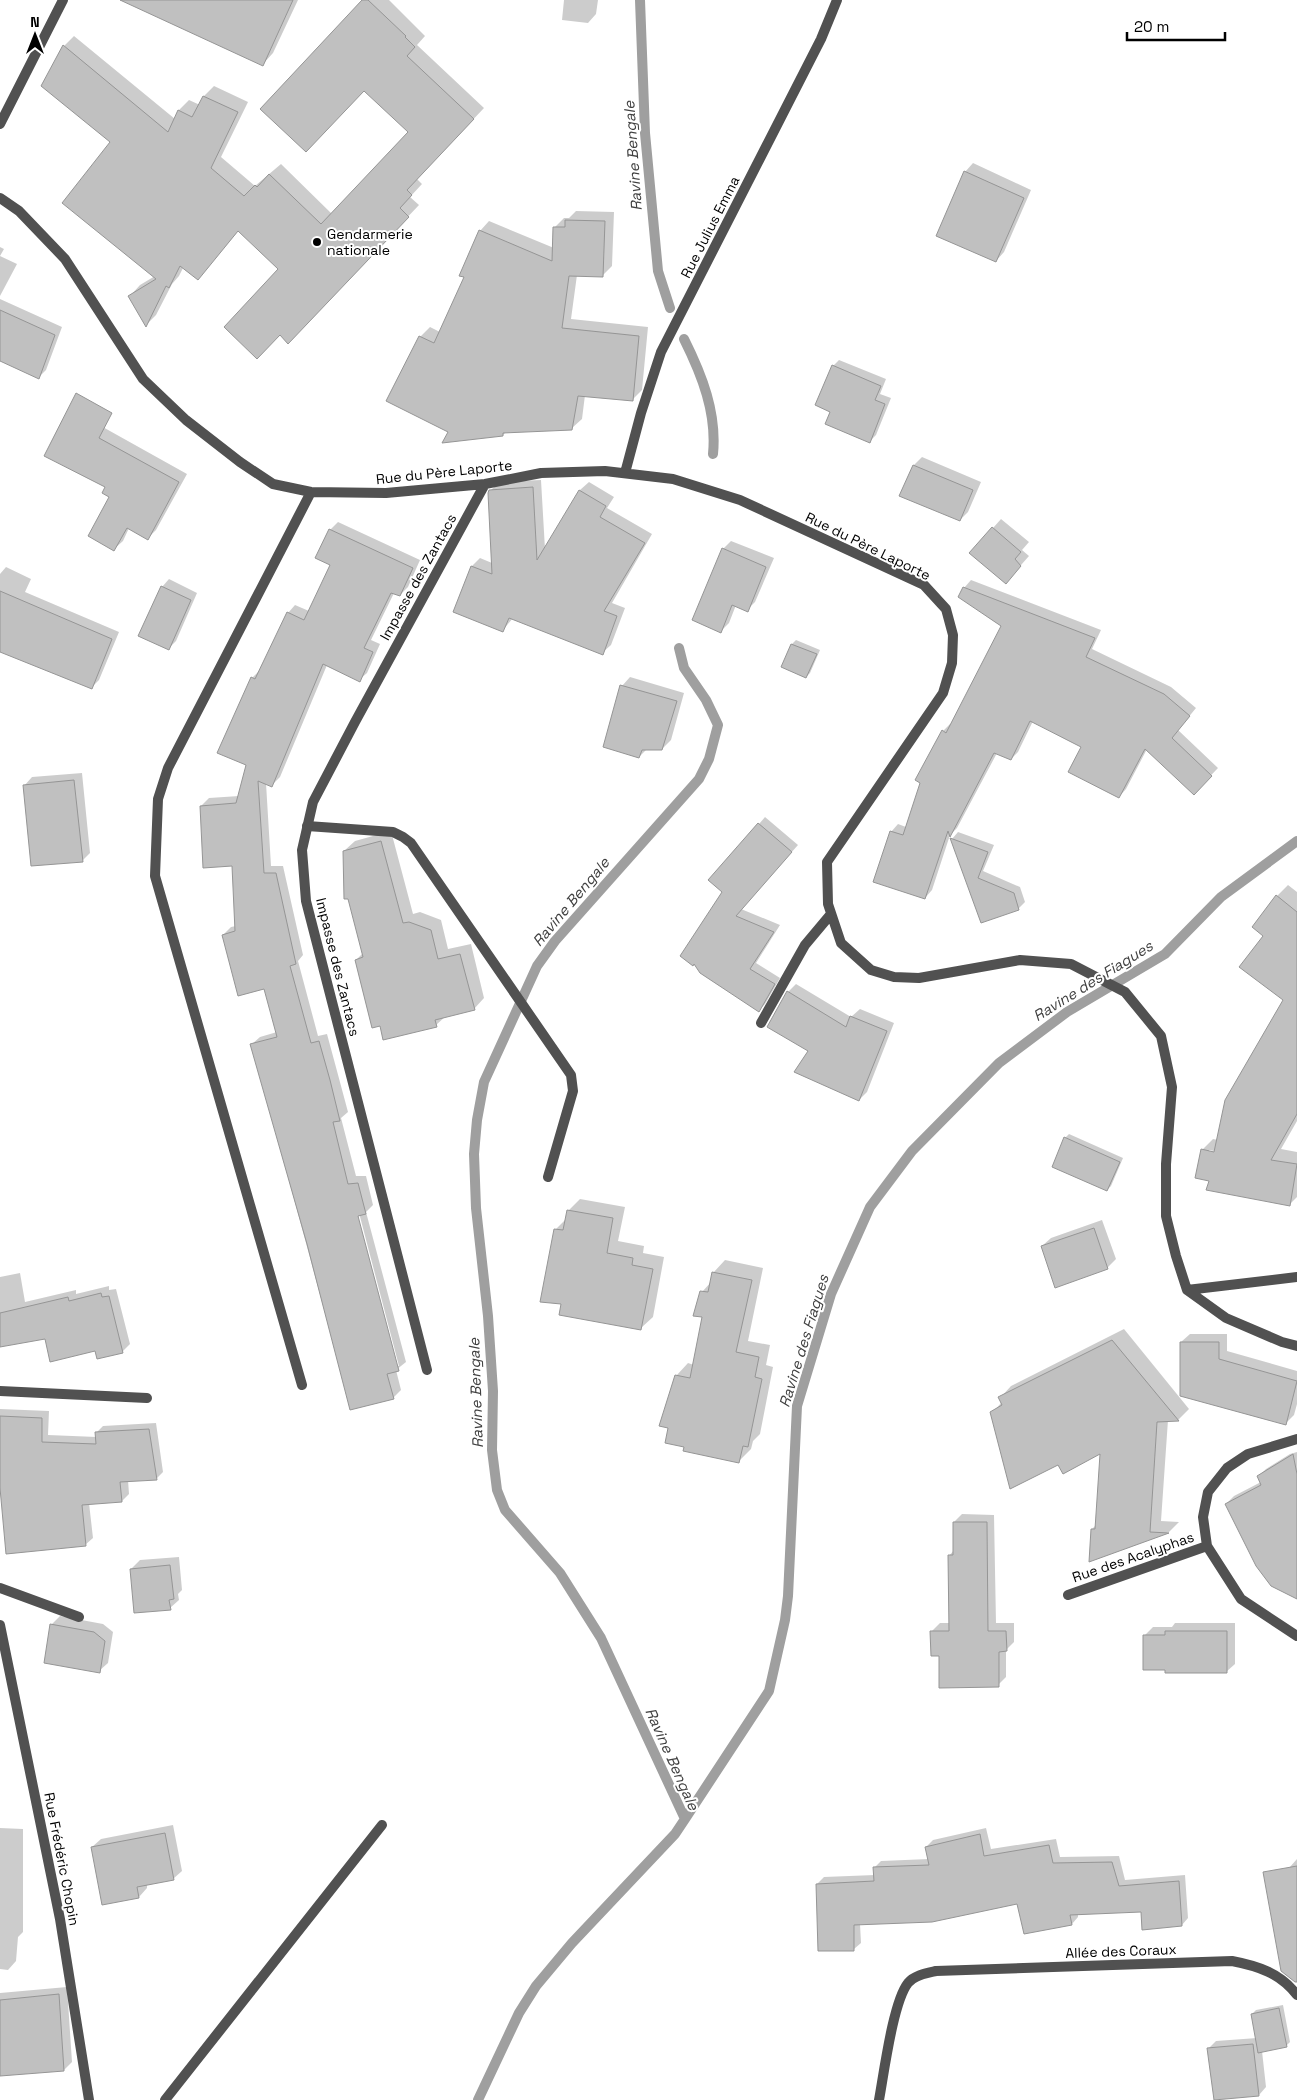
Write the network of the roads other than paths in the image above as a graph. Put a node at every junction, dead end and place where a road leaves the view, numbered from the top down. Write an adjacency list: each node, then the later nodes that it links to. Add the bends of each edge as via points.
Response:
1 (63, 0): 3 (street)
2 (837, 0): 5 (street, Rue Julius Emma, via 821,39 662,352)
3 (0, 124)
4 (0, 198): 7 (street, Rue du Père Laporte, via 19,211 65,259 143,379 186,420 273,484)
5 (625, 473): 6 (street, Rue du Père Laporte, via 542,473); 9 (street, Rue du Père Laporte, via 673,479 740,500 924,585 946,609 953,635 953,654 943,693 827,862)
6 (485, 484): 7 (street, Rue du Père Laporte, via 386,493); 8 (street, Impasse des Zantacs, via 313,802)
7 (312, 492): 16 (street, via 168,768 158,799 156,834 156,876)
8 (308, 826): 11 (street, via 392,832 411,843 511,987 571,1075 573,1091); 15 (street, Impasse des Zantacs, via 302,850 306,901)
9 (831, 914): 10 (street, via 805,945); 13 (street, Rue du Père Laporte, via 841,943 871,970 894,977 919,978 1020,960 1071,964 1125,992 1161,1036 1172,1087 1166,1216)
10 (761, 1023)
11 (548, 1177)
12 (1297, 1277): 13 (street)
13 (1187, 1290): 14 (street, via 1226,1318)
14 (1297, 1346)
15 (428, 1370)
16 (302, 1385)
17 (0, 1391): 18 (street)
18 (147, 1398)
19 (1297, 1439): 20 (street, Rue des Acalyphas, via 1248,1454 1227,1468 1208,1492 1203,1517)
20 (1207, 1546): 22 (street, Rue des Acalyphas); 25 (street, Rue des Acalyphas, via 1241,1599)
21 (0, 1588): 23 (street)
22 (1068, 1594)
23 (79, 1617)
24 (0, 1624): 28 (street, Rue Frédéric Chopin, via 60,1919)
25 (1297, 1636)
26 (382, 1825): 29 (street)
27 (1297, 1995): 30 (street, Allée des Coraux, via 1279,1977 1256,1966 1232,1962 923,1973 909,1982 899,2001)
28 (89, 2100)
29 (165, 2100)
30 (879, 2100)

